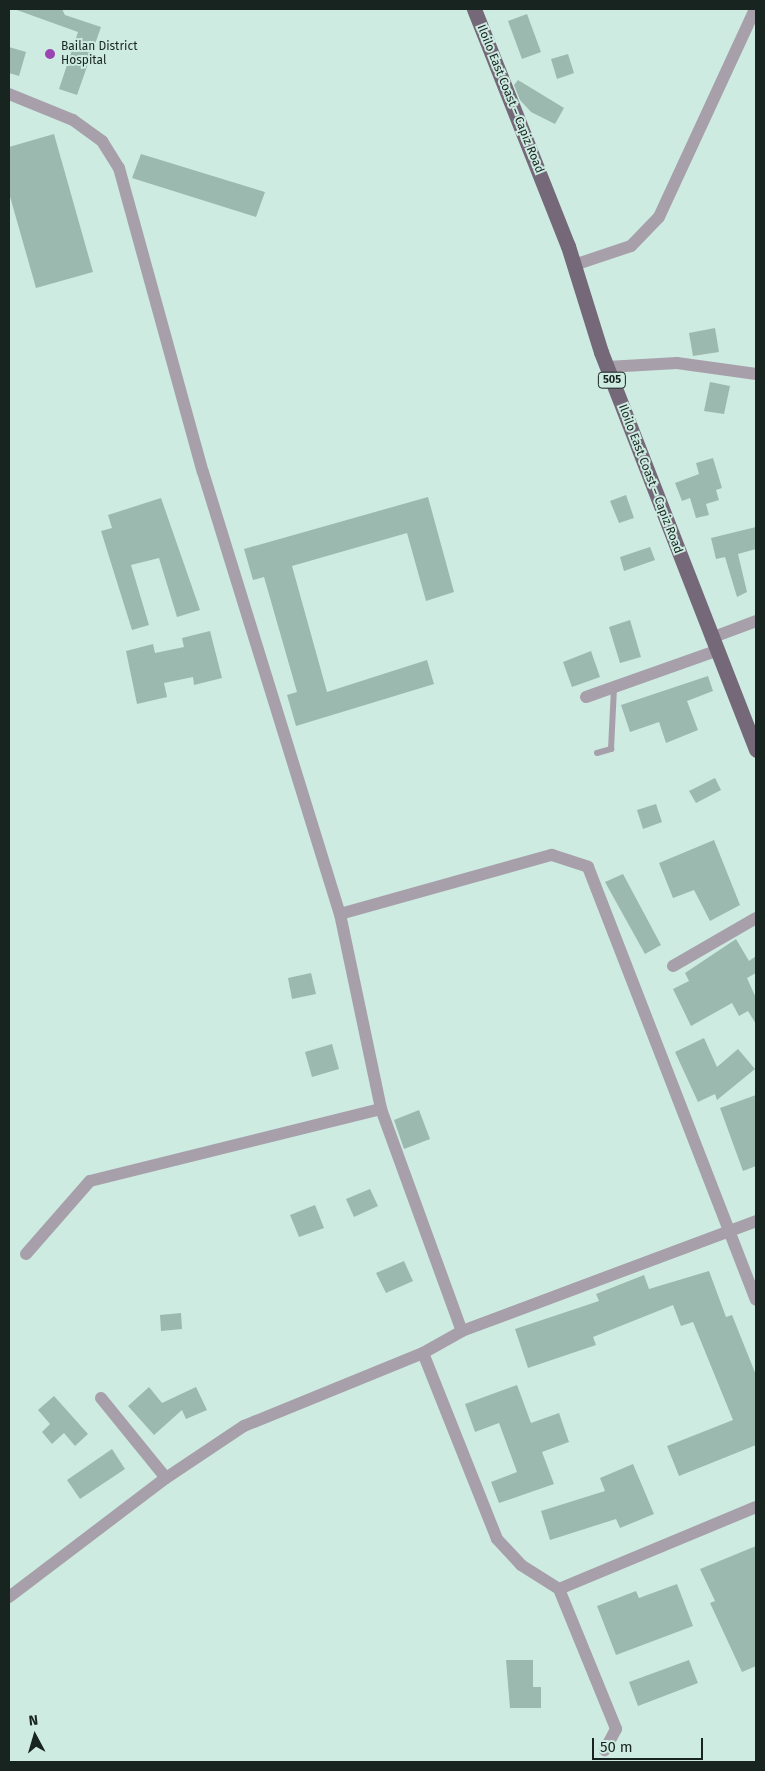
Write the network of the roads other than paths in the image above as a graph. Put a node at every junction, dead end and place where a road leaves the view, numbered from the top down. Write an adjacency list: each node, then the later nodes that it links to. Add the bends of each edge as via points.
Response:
1 (474, 9): 4 (main road, Iloilo East Coast – Capiz Road / 505)
2 (755, 9): 4 (street, via 659,216 631,246)
3 (9, 94): 14 (street, via 73,120 102,141 119,168 203,472)
4 (574, 265): 5 (main road, Iloilo East Coast – Capiz Road / 505)
5 (607, 367): 6 (street, via 678,363); 8 (main road, Iloilo East Coast – Capiz Road / 505)
6 (756, 374)
7 (756, 621): 8 (street)
8 (714, 644): 9 (street); 11 (main road, Iloilo East Coast – Capiz Road / 505)
9 (614, 687): 10 (street); 13 (lane, via 612,749)
10 (586, 698)
11 (753, 734): 12 (main road, Iloilo East Coast – Capiz Road / 505)
12 (756, 750)
13 (597, 753)
14 (340, 914): 17 (street); 19 (street, via 552,855 588,866)
15 (756, 918): 16 (street)
16 (673, 966)
17 (381, 1109): 20 (street, via 90,1181); 22 (street)
18 (756, 1221): 19 (street)
19 (728, 1233): 21 (street); 22 (street)
20 (26, 1254)
21 (756, 1300)
22 (462, 1331): 23 (street)
23 (423, 1353): 25 (street, via 244,1426); 27 (street, via 497,1539 521,1565)
24 (101, 1398): 25 (street)
25 (166, 1478): 28 (street)
26 (756, 1506): 27 (street)
27 (559, 1589): 29 (street, via 616,1729)
28 (9, 1597)
29 (605, 1750)

